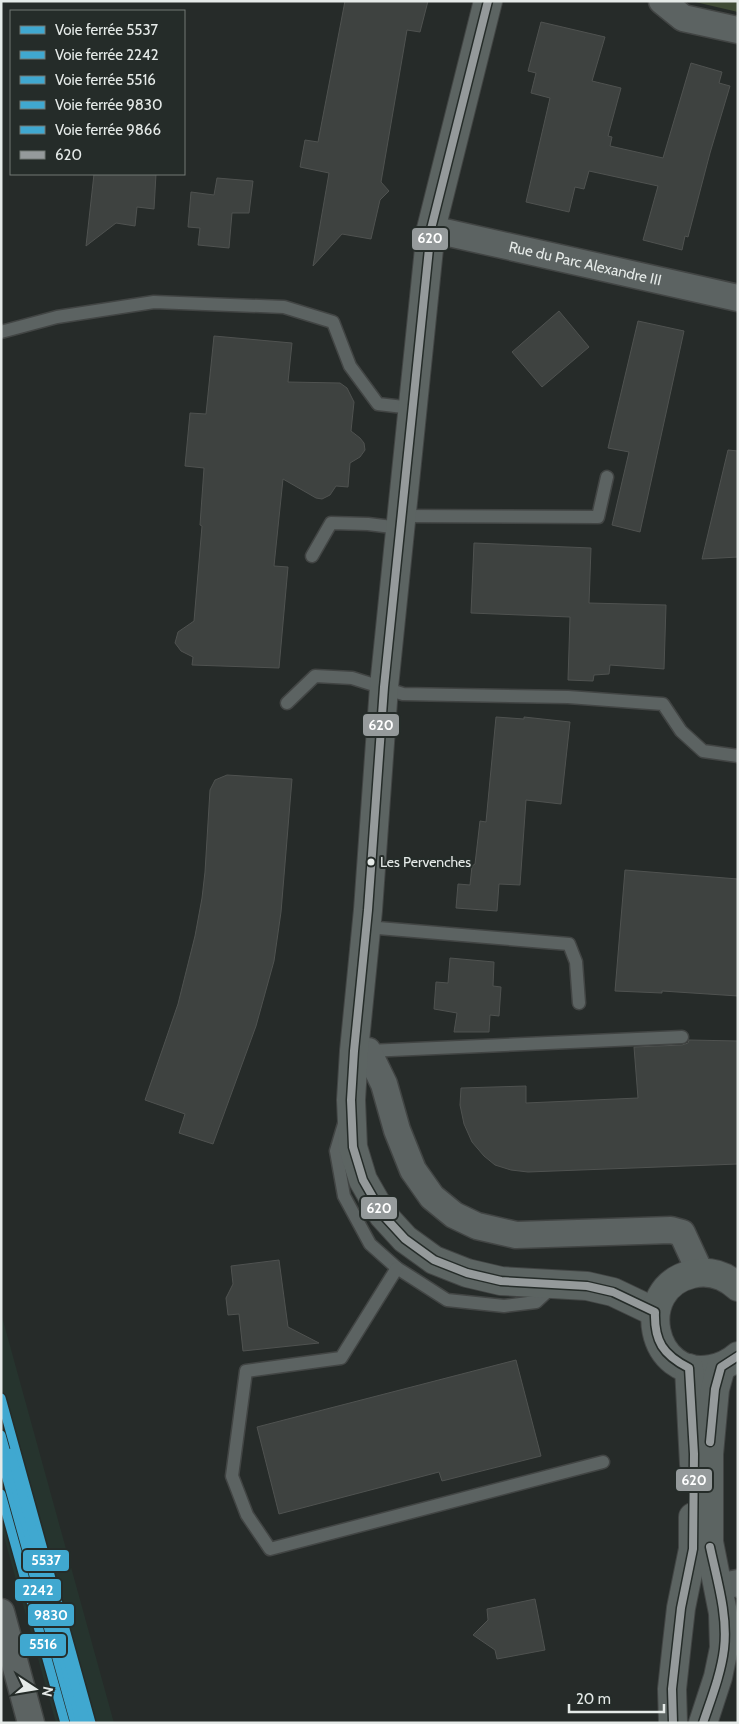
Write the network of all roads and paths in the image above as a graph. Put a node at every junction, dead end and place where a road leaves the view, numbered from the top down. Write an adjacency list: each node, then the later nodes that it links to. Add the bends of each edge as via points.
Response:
1 (488, 1): 4 (main road)
2 (662, 1): 3 (street, via 683,18)
3 (738, 30)
4 (431, 229): 5 (street, Rue du Parc Alexandre III); 7 (main road)
5 (738, 298)
6 (1, 332): 7 (lane, via 57,317 154,302 284,306 333,322 350,366 378,404)
7 (412, 408): 9 (main road)
8 (607, 477): 9 (lane, via 598,517)
9 (401, 522): 10 (lane, via 331,523); 11 (main road)
10 (312, 556)
11 (384, 687): 12 (lane, via 352,678 315,676); 13 (lane, via 403,694 568,697 663,704 681,731 703,751); 14 (main road)
12 (287, 702)
13 (738, 756)
14 (366, 927): 15 (lane, via 569,944 576,962); 17 (main road)
15 (579, 1003)
16 (682, 1037): 17 (lane)
17 (361, 1051): 18 (main road); 20 (street, via 384,1084 413,1170 432,1197 454,1215 477,1226 516,1235 672,1230 682,1233)
18 (351, 1100): 19 (lane, via 336,1151 344,1196 370,1244); 21 (main road, via 353,1147 363,1180 383,1214 405,1239 434,1260 466,1273 501,1281)
19 (397, 1268): 21 (lane, via 447,1300 504,1306 536,1302); 26 (lane, via 341,1358 246,1370 232,1476 246,1515 270,1549)
20 (700, 1272): 22 (main road, via 716,1274); 23 (main road, via 671,1284 660,1297)
21 (554, 1284): 23 (main road, via 613,1292)
22 (738, 1287)
23 (655, 1312): 25 (main road, via 654,1326 665,1352 675,1362)
24 (730, 1361): 25 (main road, via 704,1371); 27 (main road, via 715,1389 709,1454 709,1542)
25 (689, 1368): 29 (main road, via 694,1454 693,1549 677,1643)
26 (603, 1462)
27 (728, 1585): 31 (main road, via 722,1613 724,1648)
28 (1, 1612): 30 (street)
29 (671, 1722)
30 (31, 1723)
31 (703, 1723)

